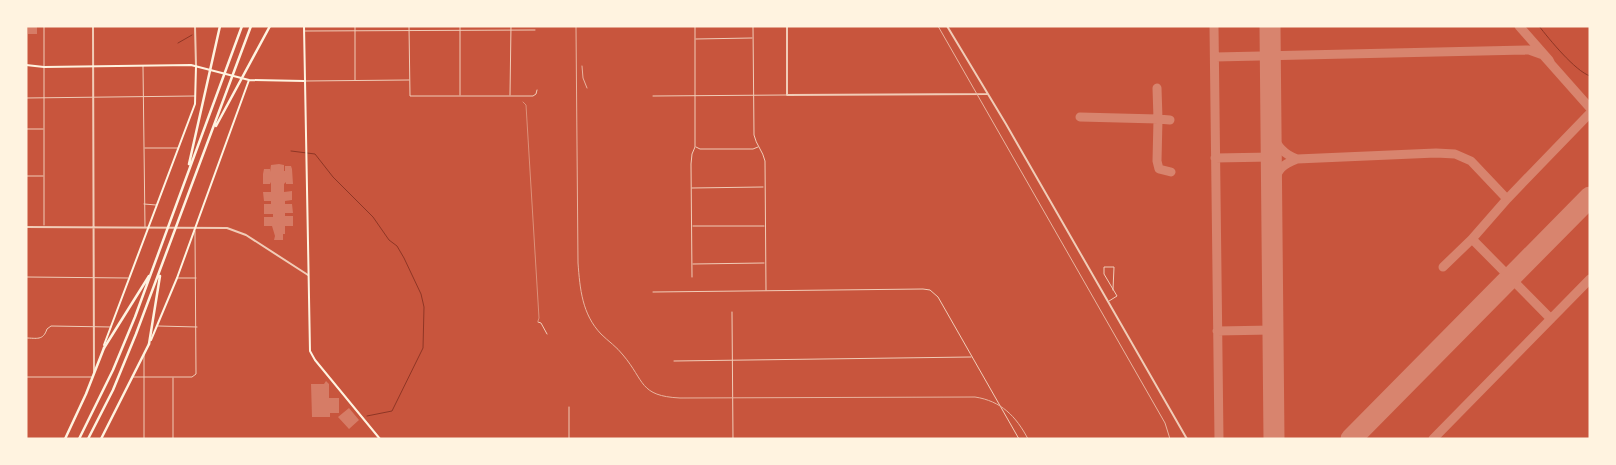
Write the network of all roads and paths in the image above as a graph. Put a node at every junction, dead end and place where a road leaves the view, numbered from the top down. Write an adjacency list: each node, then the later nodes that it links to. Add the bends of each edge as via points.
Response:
1 (44, 26): 28 (street)
2 (93, 26): 29 (street)
3 (196, 26): 27 (street)
4 (220, 26): 57 (main road)
5 (242, 26): 57 (main road)
6 (251, 26): 50 (main road)
7 (270, 26): 50 (main road)
8 (304, 26): 17 (main road)
9 (355, 26): 18 (street)
10 (409, 26): 19 (street)
11 (460, 26): 20 (street)
12 (510, 26): 21 (street)
13 (695, 26): 24 (street)
14 (753, 26): 23 (street)
15 (786, 26): 36 (street)
16 (947, 26): 35 (street)
17 (304, 30): 18 (street); 32 (main road)
18 (355, 30): 19 (street); 33 (street)
19 (409, 30): 20 (street); 31 (street)
20 (460, 30): 21 (street); 38 (street)
21 (511, 30): 22 (street); 39 (street)
22 (536, 30)
23 (753, 38): 24 (street); 42 (street)
24 (695, 39): 41 (street)
25 (26, 65): 28 (main road)
26 (143, 66): 27 (main road); 29 (main road); 43 (street)
27 (196, 66): 30 (main road); 37 (main road)
28 (44, 67): 29 (main road); 45 (street)
29 (93, 67): 46 (street)
30 (249, 80): 32 (main road); 69 (main road)
31 (410, 80): 33 (street); 38 (street, via 410,96)
32 (305, 81): 33 (street); 74 (main road)
33 (355, 81)
34 (537, 90): 39 (street, via 533,96)
35 (987, 94): 36 (street); 84 (street)
36 (787, 95): 42 (street)
37 (196, 96): 43 (street); 54 (main road)
38 (460, 96): 39 (street)
39 (510, 96)
40 (652, 96): 41 (street)
41 (695, 96): 42 (street); 51 (street)
42 (754, 96): 52 (street, via 754,135)
43 (143, 97): 46 (street); 53 (street)
44 (26, 98): 45 (street)
45 (44, 98): 46 (street); 49 (street)
46 (92, 98): 66 (street)
47 (523, 102): 86 (lane, via 526,105 532,190)
48 (26, 129): 49 (street)
49 (44, 129): 56 (street)
50 (210, 136): 73 (main road)
51 (695, 146): 52 (street, via 700,149); 59 (street)
52 (759, 147): 58 (street, via 763,153)
53 (144, 148): 54 (street); 60 (street)
54 (179, 148): 61 (main road)
55 (26, 176): 56 (street)
56 (44, 176): 65 (street)
57 (186, 178): 72 (main road)
58 (765, 187): 59 (street); 63 (street)
59 (692, 188): 62 (street)
60 (144, 204): 61 (street); 67 (street)
61 (157, 205): 68 (main road)
62 (692, 226): 63 (street); 71 (street)
63 (765, 226): 70 (street)
64 (26, 227): 65 (street)
65 (44, 227): 66 (street)
66 (93, 227): 67 (street); 76 (street)
67 (145, 227): 68 (street)
68 (148, 227): 69 (street); 78 (main road)
69 (194, 228): 74 (street, via 224,228 239,232); 79 (main road); 80 (street)
70 (765, 263): 71 (street); 81 (street)
71 (693, 264): 77 (street)
72 (152, 270): 94 (main road); 107 (main road, via 117,361)
73 (160, 272): 93 (main road); 108 (main road, via 126,359)
74 (308, 276): 112 (main road, via 311,354)
75 (26, 277): 76 (street)
76 (93, 277): 78 (street); 87 (street)
77 (692, 277)
78 (129, 278): 89 (main road)
79 (177, 278): 80 (street); 88 (main road)
80 (196, 278): 90 (street)
81 (766, 290): 83 (street); 96 (street, via 923,289 933,292)
82 (1114, 290): 82 (street, via 1104,274 1104,266 1114,267); 84 (street, via 1117,296)
83 (653, 292)
84 (1108, 301): 116 (street)
85 (732, 312): 97 (street)
86 (538, 322): 91 (street)
87 (93, 326): 89 (street); 92 (street, via 51,326 44,336); 99 (street)
88 (158, 326): 90 (street); 93 (main road)
89 (111, 327): 94 (main road)
90 (197, 327): 104 (street, via 196,374)
91 (547, 334)
92 (26, 338)
93 (148, 344): 95 (main road)
94 (104, 348): 99 (main road)
95 (144, 353): 102 (main road); 103 (street)
96 (972, 357): 97 (street); 115 (street)
97 (732, 360): 98 (street); 114 (street)
98 (674, 361)
99 (94, 372): 101 (main road)
100 (26, 376): 101 (street)
101 (92, 377): 106 (main road)
102 (132, 377): 103 (street); 109 (main road)
103 (145, 377): 104 (street); 110 (street)
104 (172, 377): 111 (street)
105 (569, 407): 113 (street)
106 (65, 439)
107 (79, 439)
108 (88, 439)
109 (101, 439)
110 (144, 439)
111 (174, 439)
112 (380, 439)
113 (569, 439)
114 (733, 439)
115 (1019, 439)
116 (1187, 439)

